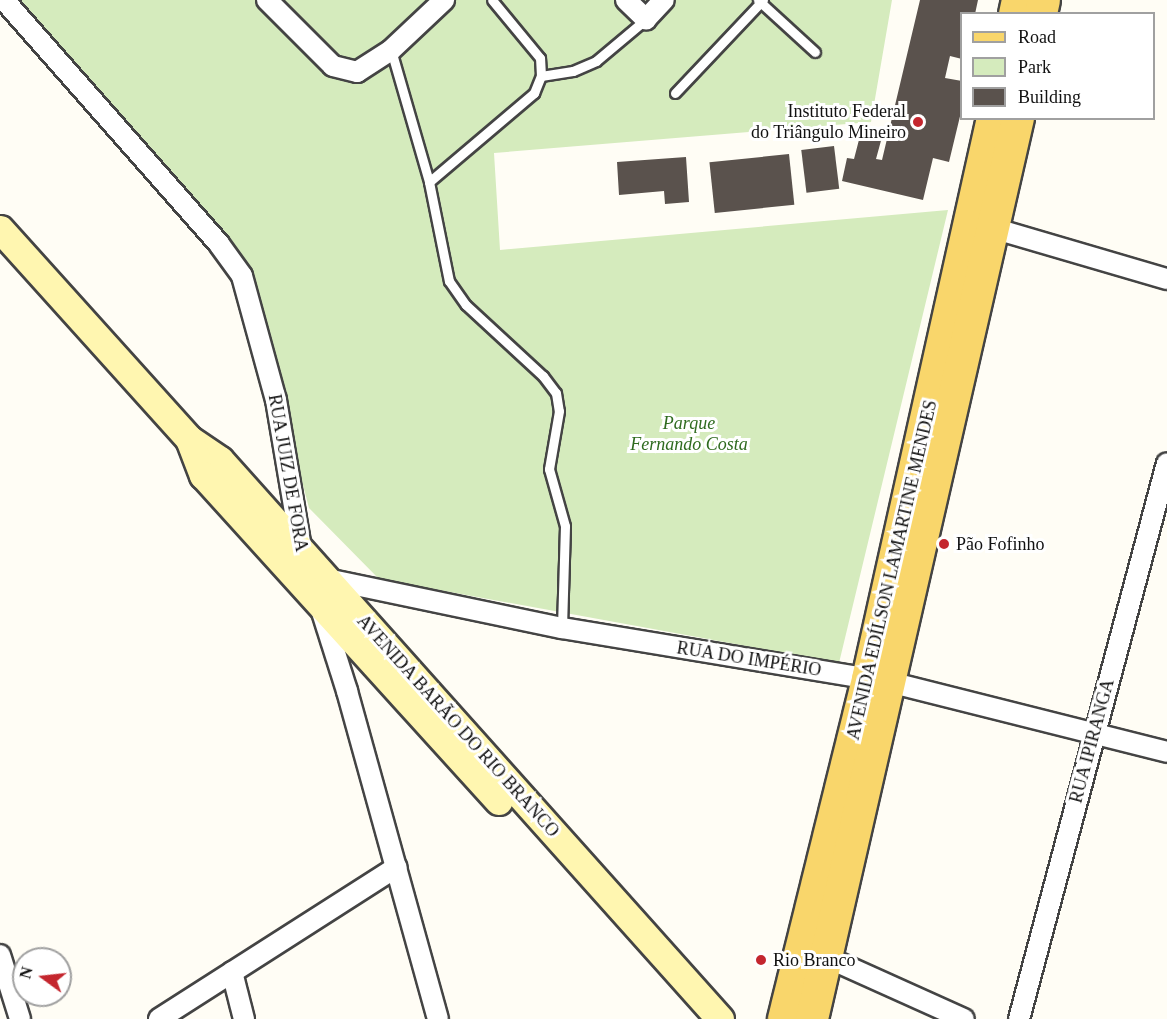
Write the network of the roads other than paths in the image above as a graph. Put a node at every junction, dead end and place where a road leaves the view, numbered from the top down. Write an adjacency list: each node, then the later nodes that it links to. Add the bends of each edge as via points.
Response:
1 (4, 0): 21 (street, RUA JUIZ DE FORA, via 219,244 242,276 276,400)
2 (267, 0): 9 (street, via 339,68 357,72)
3 (444, 0): 9 (street)
4 (492, 0): 11 (lane, via 540,58)
5 (627, 0): 8 (street)
6 (664, 0): 8 (street)
7 (761, 1): 10 (lane); 12 (lane)
8 (646, 19): 11 (lane, via 596,61 573,71)
9 (391, 50): 15 (lane)
10 (815, 52)
11 (542, 76): 15 (lane, via 534,93)
12 (675, 93)
13 (993, 120): 16 (main road, AVENIDA EDÍLSON LAMARTINE MENDES)
14 (1017, 120): 16 (main road, AVENIDA EDÍLSON LAMARTINE MENDES)
15 (429, 182): 23 (lane, via 449,281 466,305 543,376 556,393 560,411 549,469 565,526)
16 (983, 226): 18 (street); 24 (main road, AVENIDA EDÍLSON LAMARTINE MENDES)
17 (0, 229): 19 (street, AVENIDA BARÃO DO RIO BRANCO)
18 (1167, 279)
19 (189, 439): 21 (street, AVENIDA BARÃO DO RIO BRANCO, via 220,460); 22 (street, AVENIDA BARÃO DO RIO BRANCO, via 203,475)
20 (1167, 463): 25 (street, RUA IPIRANGA)
21 (301, 550): 22 (street, AVENIDA BARÃO DO RIO BRANCO)
22 (320, 587): 23 (street, RUA DO IMPÉRIO); 27 (street); 35 (street, AVENIDA BARÃO DO RIO BRANCO); 36 (street, AVENIDA BARÃO DO RIO BRANCO)
23 (562, 628): 24 (street, RUA DO IMPÉRIO)
24 (879, 681): 25 (street, RUA DO IMPÉRIO); 29 (main road, AVENIDA EDÍLSON LAMARTINE MENDES); 37 (main road, AVENIDA EDÍLSON LAMARTINE MENDES)
25 (1094, 732): 26 (street, RUA DO IMPÉRIO); 40 (street, RUA IPIRANGA)
26 (1167, 752)
27 (397, 867): 30 (street); 34 (street)
28 (0, 955): 31 (street)
29 (826, 957): 38 (main road, AVENIDA EDÍLSON LAMARTINE MENDES); 39 (street)
30 (232, 972): 32 (street); 33 (street)
31 (20, 1019)
32 (159, 1019)
33 (244, 1019)
34 (438, 1019)
35 (696, 1019)
36 (720, 1019)
37 (784, 1019)
38 (812, 1019)
39 (964, 1019)
40 (1019, 1019)

